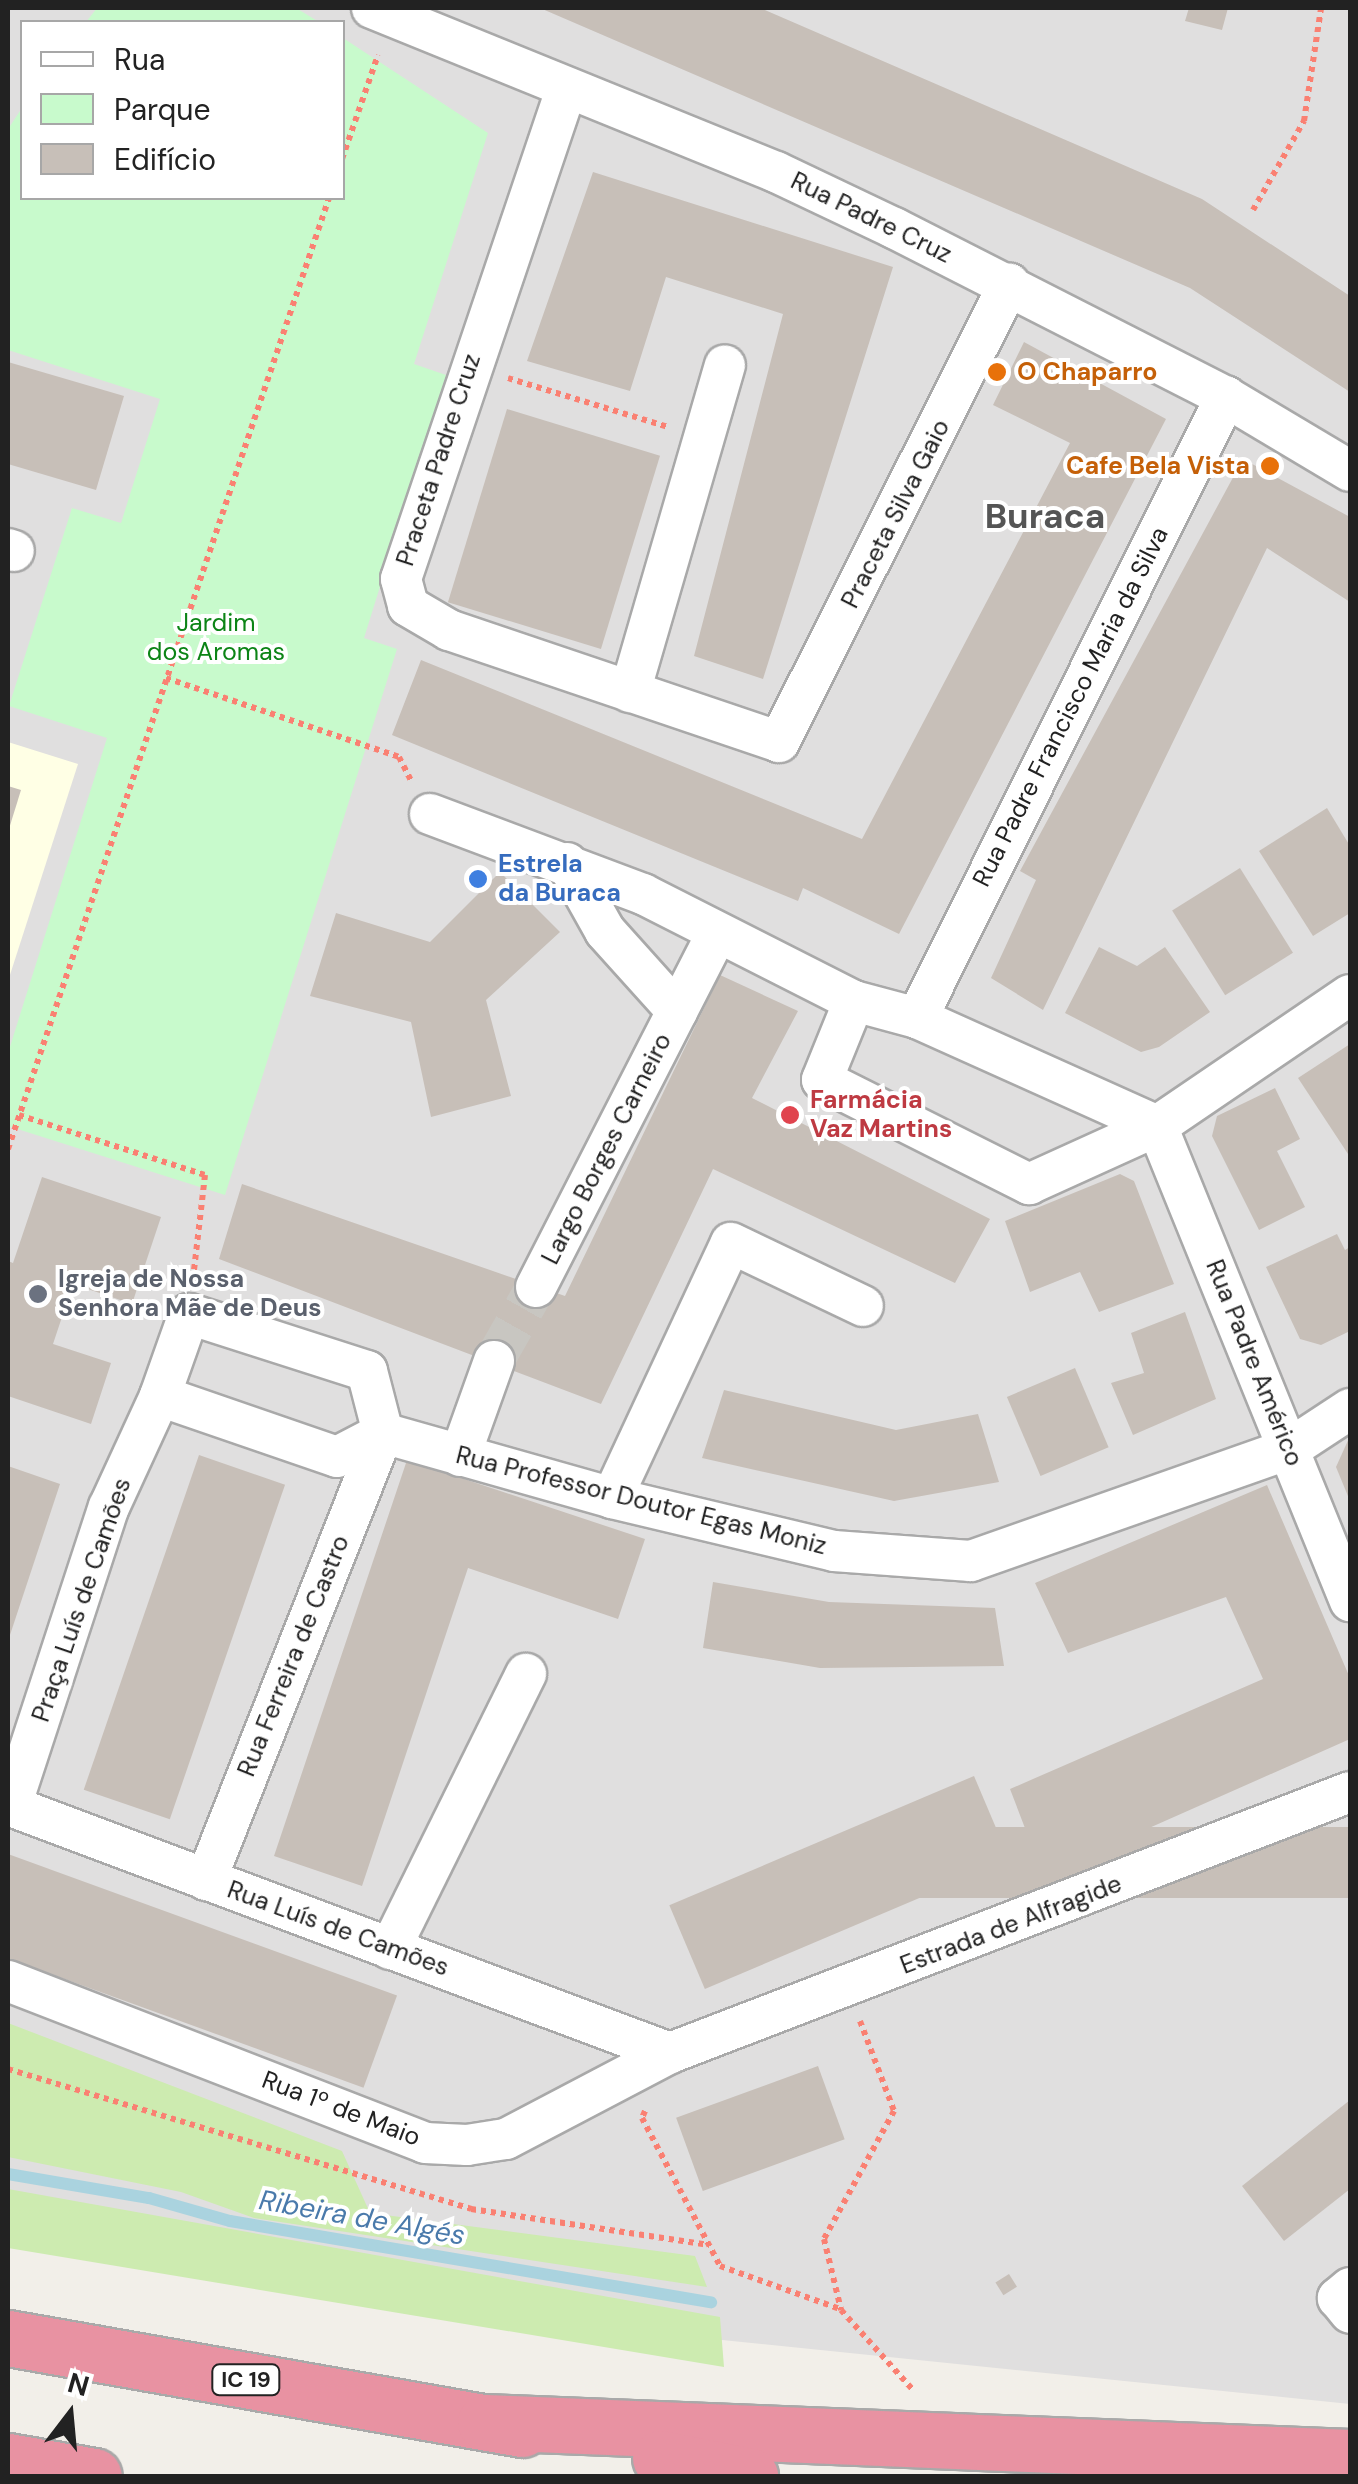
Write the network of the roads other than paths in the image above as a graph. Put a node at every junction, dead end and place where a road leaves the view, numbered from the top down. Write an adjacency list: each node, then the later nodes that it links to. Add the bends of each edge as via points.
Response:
1 (382, 12): 2 (street, Rua Padre Cruz)
2 (566, 90): 3 (street, Rua Padre Cruz, via 776,172); 7 (street, Praceta Padre Cruz, via 401,579 408,606 449,630)
3 (1009, 284): 5 (street, Rua Padre Cruz); 8 (street, Praceta Silva Gaio)
4 (725, 366): 7 (street)
5 (1226, 397): 6 (street, Rua Padre Cruz); 15 (street, Rua Padre Francisco Maria da Silva)
6 (1350, 471)
7 (630, 692): 8 (street, Praceta Padre Cruz)
8 (779, 742)
9 (430, 814): 10 (street)
10 (567, 864): 11 (street); 14 (street, Largo Borges Carneiro, via 605,931)
11 (716, 933): 13 (street); 14 (street, Largo Borges Carneiro)
12 (1350, 995): 16 (street)
13 (854, 1001): 15 (street); 16 (street, via 822,1080 1029,1184)
14 (676, 1011): 17 (street, Largo Borges Carneiro)
15 (916, 1018): 16 (street)
16 (1158, 1126): 23 (street, Rua Padre Américo)
17 (536, 1287)
18 (863, 1306): 25 (street, via 731,1243)
19 (494, 1362): 24 (street)
20 (160, 1396): 22 (street, via 337,1457); 22 (street, via 189,1314 367,1371); 29 (street, Praça Luís de Camões, via 110,1506)
21 (1350, 1409): 23 (street, Rua Professor Doutor Egas Moniz)
22 (383, 1433): 24 (street, Rua Professor Doutor Egas Moniz); 30 (street, Rua Ferreira de Castro)
23 (1289, 1450): 25 (street, Rua Professor Doutor Egas Moniz, via 970,1561 834,1551); 26 (street, Rua Padre Américo)
24 (460, 1456): 25 (street, Rua Professor Doutor Egas Moniz)
25 (612, 1498)
26 (1350, 1601)
27 (526, 1674): 31 (street)
28 (1350, 1792): 33 (street, Estrada de Alfragide)
29 (9, 1805): 30 (street, Rua Luís de Camões)
30 (206, 1880): 31 (street, Rua Luís de Camões)
31 (390, 1948): 33 (street, Rua Luís de Camões)
32 (8, 1982): 33 (street, Rua 1º de Maio, via 425,2143 506,2139)
33 (670, 2053)
34 (1350, 2288): 35 (street, via 1338,2298)
35 (1350, 2313)
36 (8, 2338): 37 (highway, IC 19)
37 (485, 2422): 38 (highway); 41 (highway, IC 19)
38 (1350, 2457)
39 (8, 2461): 40 (highway)
40 (94, 2476)
41 (750, 2476)

